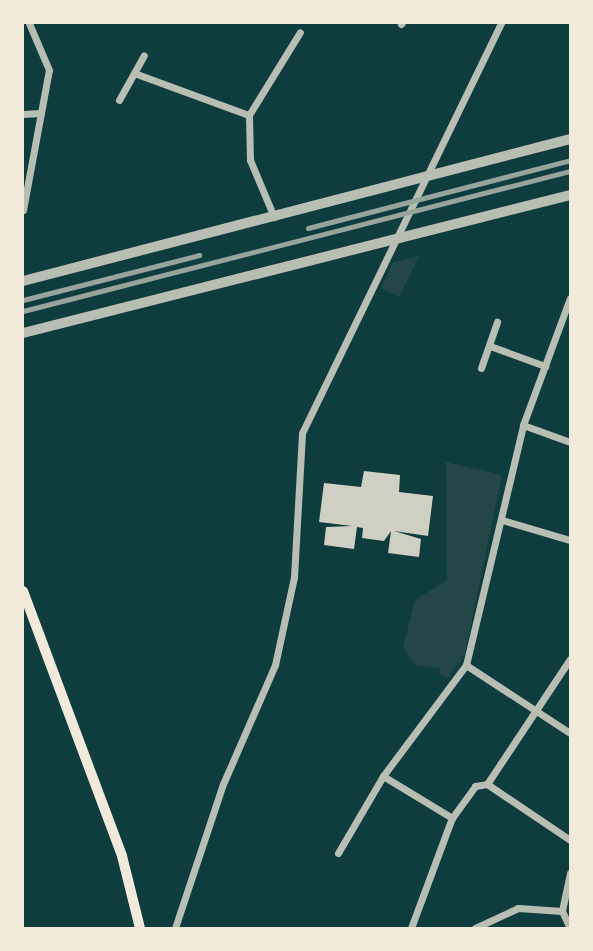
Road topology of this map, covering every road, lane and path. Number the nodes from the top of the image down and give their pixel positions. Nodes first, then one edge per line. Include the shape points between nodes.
1 (29, 23) edge
2 (501, 23) edge
3 (300, 32) dead end
4 (144, 55) dead end
5 (134, 73) junction
6 (119, 100) dead end
7 (41, 113) junction
8 (23, 114) edge
9 (248, 115) junction
10 (570, 139) edge
11 (430, 176) junction
12 (570, 195) edge
13 (23, 210) edge
14 (274, 217) junction
15 (396, 240) junction
16 (23, 281) edge
17 (570, 298) edge
18 (497, 322) dead end
19 (23, 333) edge
20 (490, 346) junction
21 (545, 366) junction
22 (481, 368) dead end
23 (523, 425) junction
24 (570, 442) edge
25 (502, 520) junction
26 (570, 540) edge
27 (23, 591) edge
28 (570, 659) edge
29 (466, 665) junction
30 (535, 710) junction
31 (570, 733) edge
32 (383, 776) junction
33 (487, 784) junction
34 (452, 818) junction
35 (570, 840) edge
36 (338, 853) dead end
37 (570, 873) edge
38 (562, 911) junction
39 (140, 928) edge
40 (175, 928) edge
41 (411, 928) edge
42 (475, 928) edge
43 (570, 928) edge

1 - 7 street via 49,69
2 - 11 street
3 - 9 street
4 - 5 street
5 - 6 street
5 - 9 street
7 - 8 street
7 - 13 street
9 - 14 street via 250,160
10 - 11 street
11 - 14 street
11 - 15 street
12 - 15 street
14 - 16 street
15 - 19 street
15 - 40 street via 302,433 294,577 275,665 223,784
17 - 21 street
18 - 20 street
20 - 21 street
20 - 22 street
21 - 23 street
23 - 24 street
23 - 25 street
25 - 26 street
25 - 29 street
27 - 39 main road via 122,856
28 - 30 street
29 - 30 street
29 - 32 street
30 - 31 street
30 - 33 street
32 - 34 street
32 - 36 street
33 - 34 street via 475,786
33 - 35 street
34 - 41 street
37 - 38 street
38 - 42 street via 518,908
38 - 43 street

